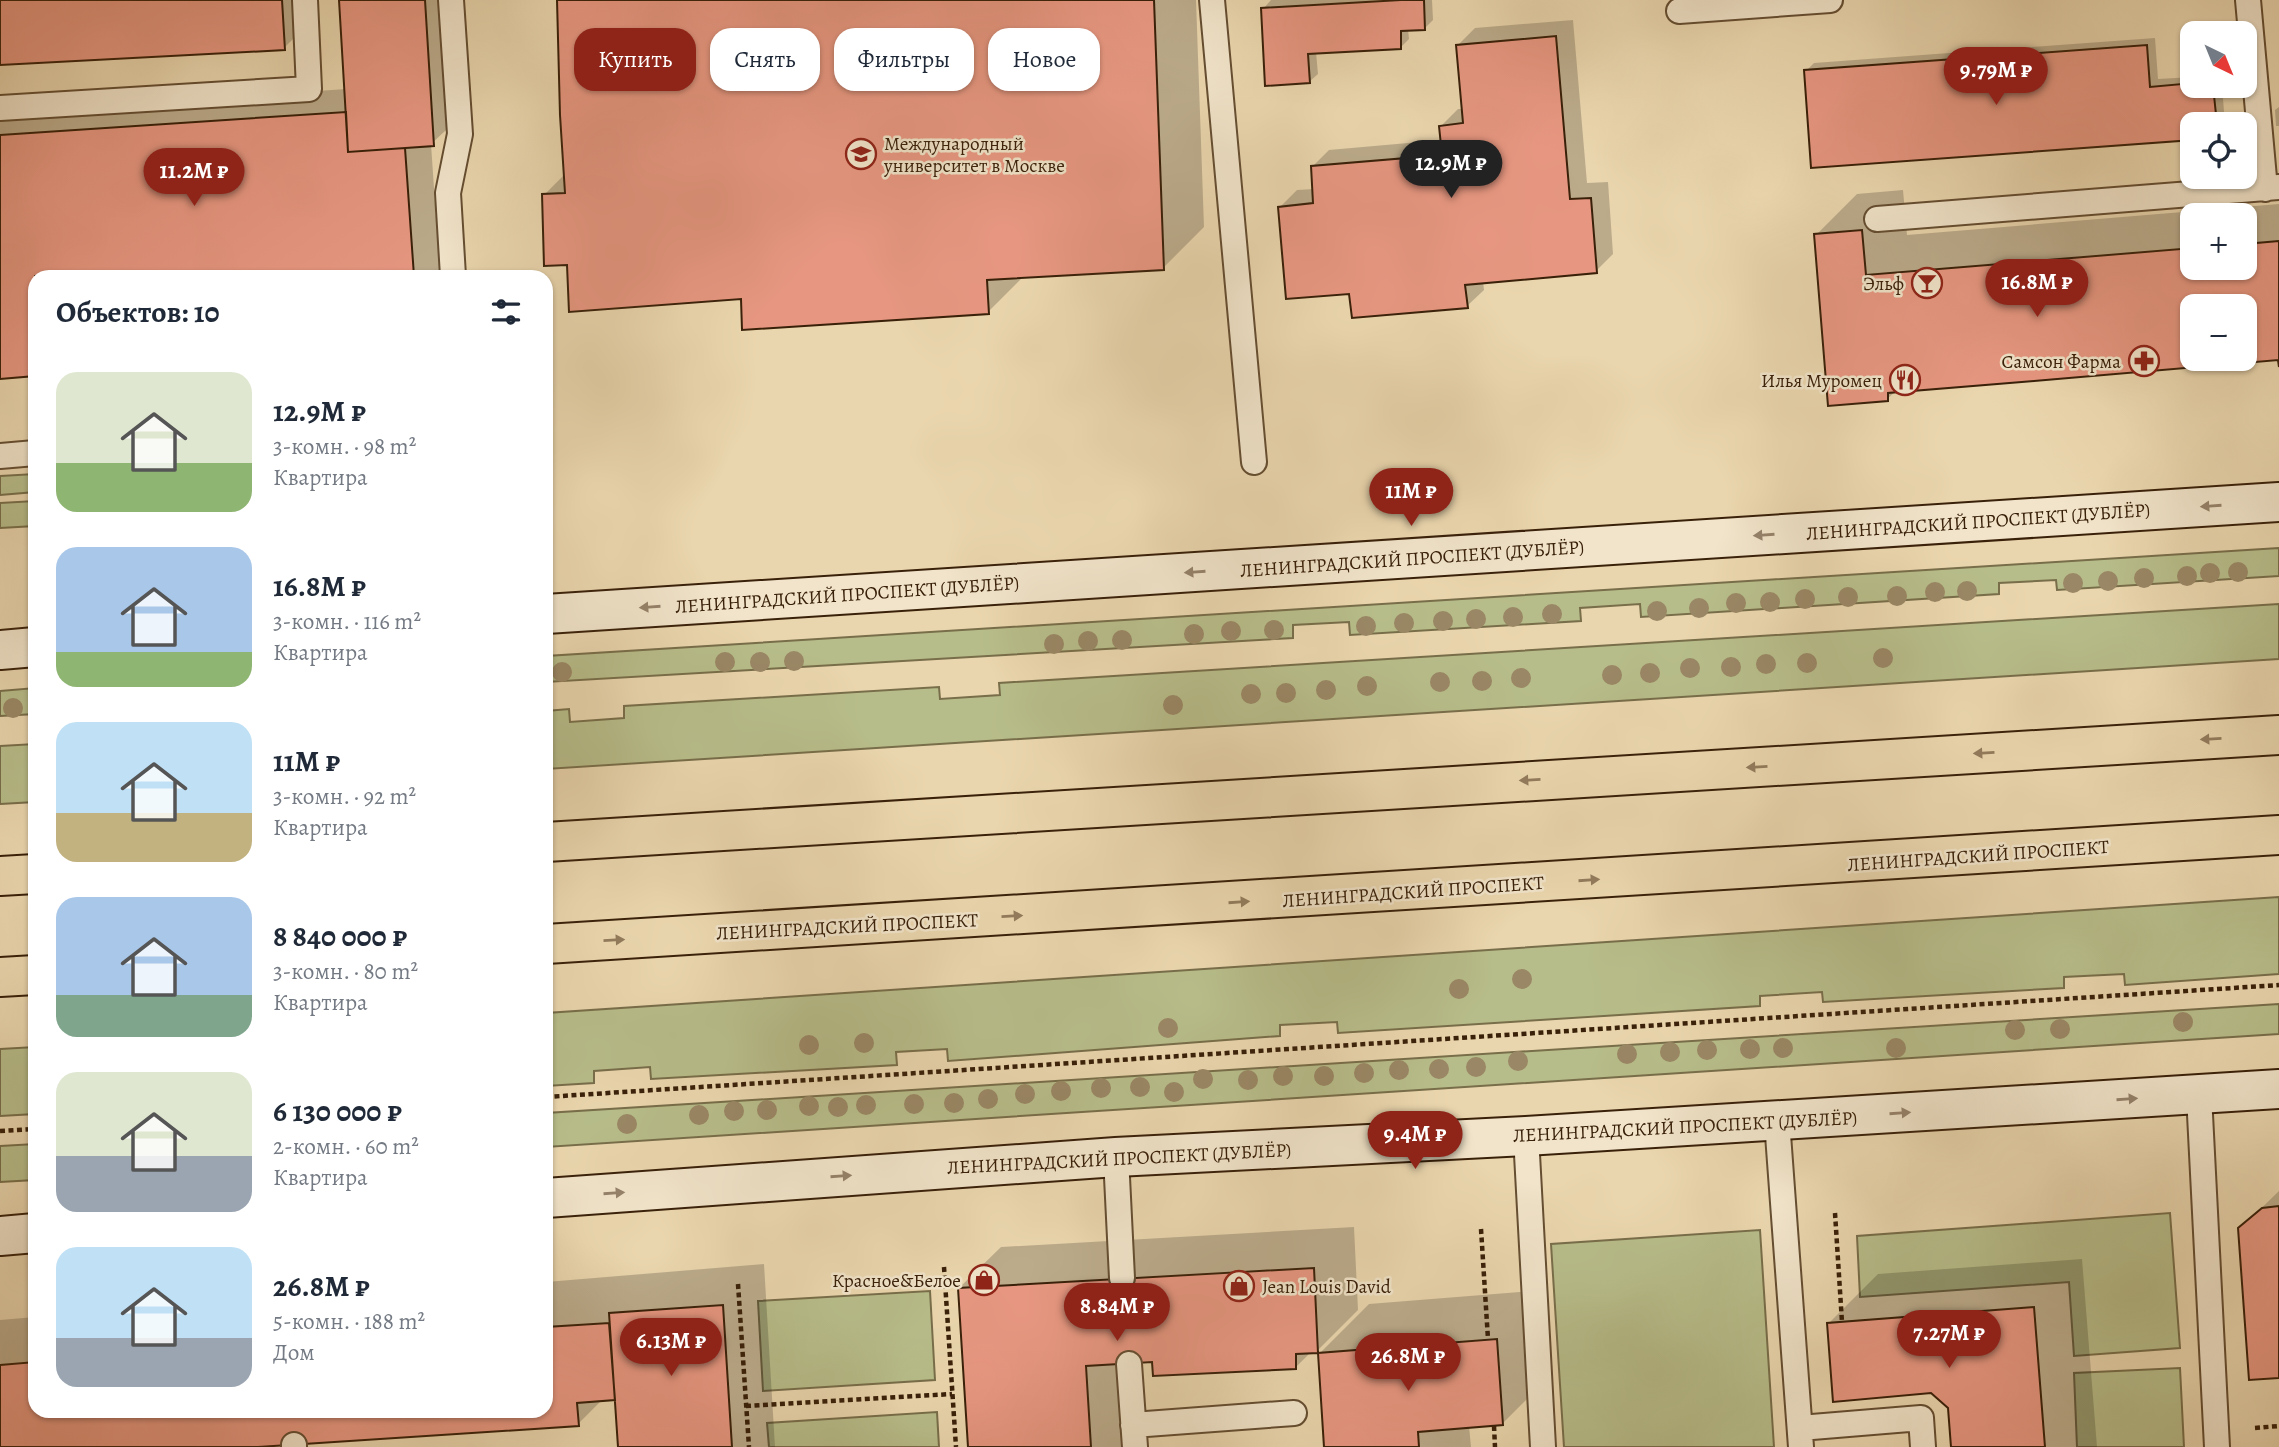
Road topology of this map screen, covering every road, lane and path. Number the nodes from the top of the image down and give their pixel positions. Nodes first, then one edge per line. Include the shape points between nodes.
1 (305, 0) edge
2 (451, 0) edge
3 (1212, 0) edge
4 (1830, 0) edge
5 (2248, 0) edge
6 (1679, 11) dead end
7 (0, 108) edge
8 (2272, 188) edge
9 (1877, 219) dead end
10 (453, 270) edge
11 (28, 454) edge
12 (0, 456) edge
13 (1254, 462) dead end
14 (2279, 502) edge
15 (553, 614) edge
16 (28, 647) edge
17 (0, 649) edge
18 (2279, 735) edge
19 (2279, 835) edge
20 (553, 842) edge
21 (28, 874) edge
22 (0, 876) edge
23 (553, 944) edge
24 (28, 975) edge
25 (0, 977) edge
26 (2279, 985) edge
27 (2279, 1089) edge
28 (2199, 1095) junction
29 (553, 1097) edge
30 (1777, 1121) junction
31 (28, 1129) edge
32 (0, 1131) edge
33 (1526, 1136) junction
34 (1115, 1157) junction
35 (553, 1197) edge
36 (1835, 1213) dead end
37 (1481, 1228) dead end
38 (28, 1234) edge
39 (0, 1236) edge
40 (944, 1267) dead end
41 (1122, 1278) dead end
42 (738, 1284) dead end
43 (1842, 1322) dead end
44 (1488, 1339) dead end
45 (1129, 1364) dead end
46 (952, 1394) junction
47 (746, 1406) junction
48 (1294, 1413) dead end
49 (1494, 1426) dead end
50 (1134, 1436) edge
51 (1801, 1437) edge
52 (749, 1447) edge
53 (956, 1447) edge
54 (1495, 1447) edge
55 (1543, 1447) edge
56 (1923, 1447) edge
57 (2217, 1447) edge

1 - 7 lane via 309,89
2 - 10 lane via 460,134 448,193
3 - 13 lane
4 - 6 lane
5 - 8 lane
8 - 9 lane
11 - 12 lane
14 -> 15 main road, ЛЕНИНГРАДСКИЙ ПРОСПЕКТ (ДУБЛЁР)
16 - 17 main road
18 -> 20 main road
23 -> 19 main road, ЛЕНИНГРАДСКИЙ ПРОСПЕКТ
21 - 22 main road
24 - 25 main road
26 - 29 path
27 - 28 main road, ЛЕНИНГРАДСКИЙ ПРОСПЕКТ (ДУБЛЁР)
30 -> 28 main road, ЛЕНИНГРАДСКИЙ ПРОСПЕКТ (ДУБЛЁР)
28 - 57 lane
30 - 33 main road, ЛЕНИНГРАДСКИЙ ПРОСПЕКТ (ДУБЛЁР)
30 - 51 lane
31 - 32 path
33 - 34 main road, ЛЕНИНГРАДСКИЙ ПРОСПЕКТ (ДУБЛЁР)
33 - 55 lane
35 -> 34 main road, ЛЕНИНГРАДСКИЙ ПРОСПЕКТ (ДУБЛЁР)
34 - 41 lane
36 - 43 path
37 - 44 path
38 - 39 main road
40 - 46 path
42 - 47 path
45 - 50 lane
46 - 47 path
46 - 53 path
47 - 52 path
48 - 50 lane
49 - 54 path
51 - 56 lane via 1921,1418

